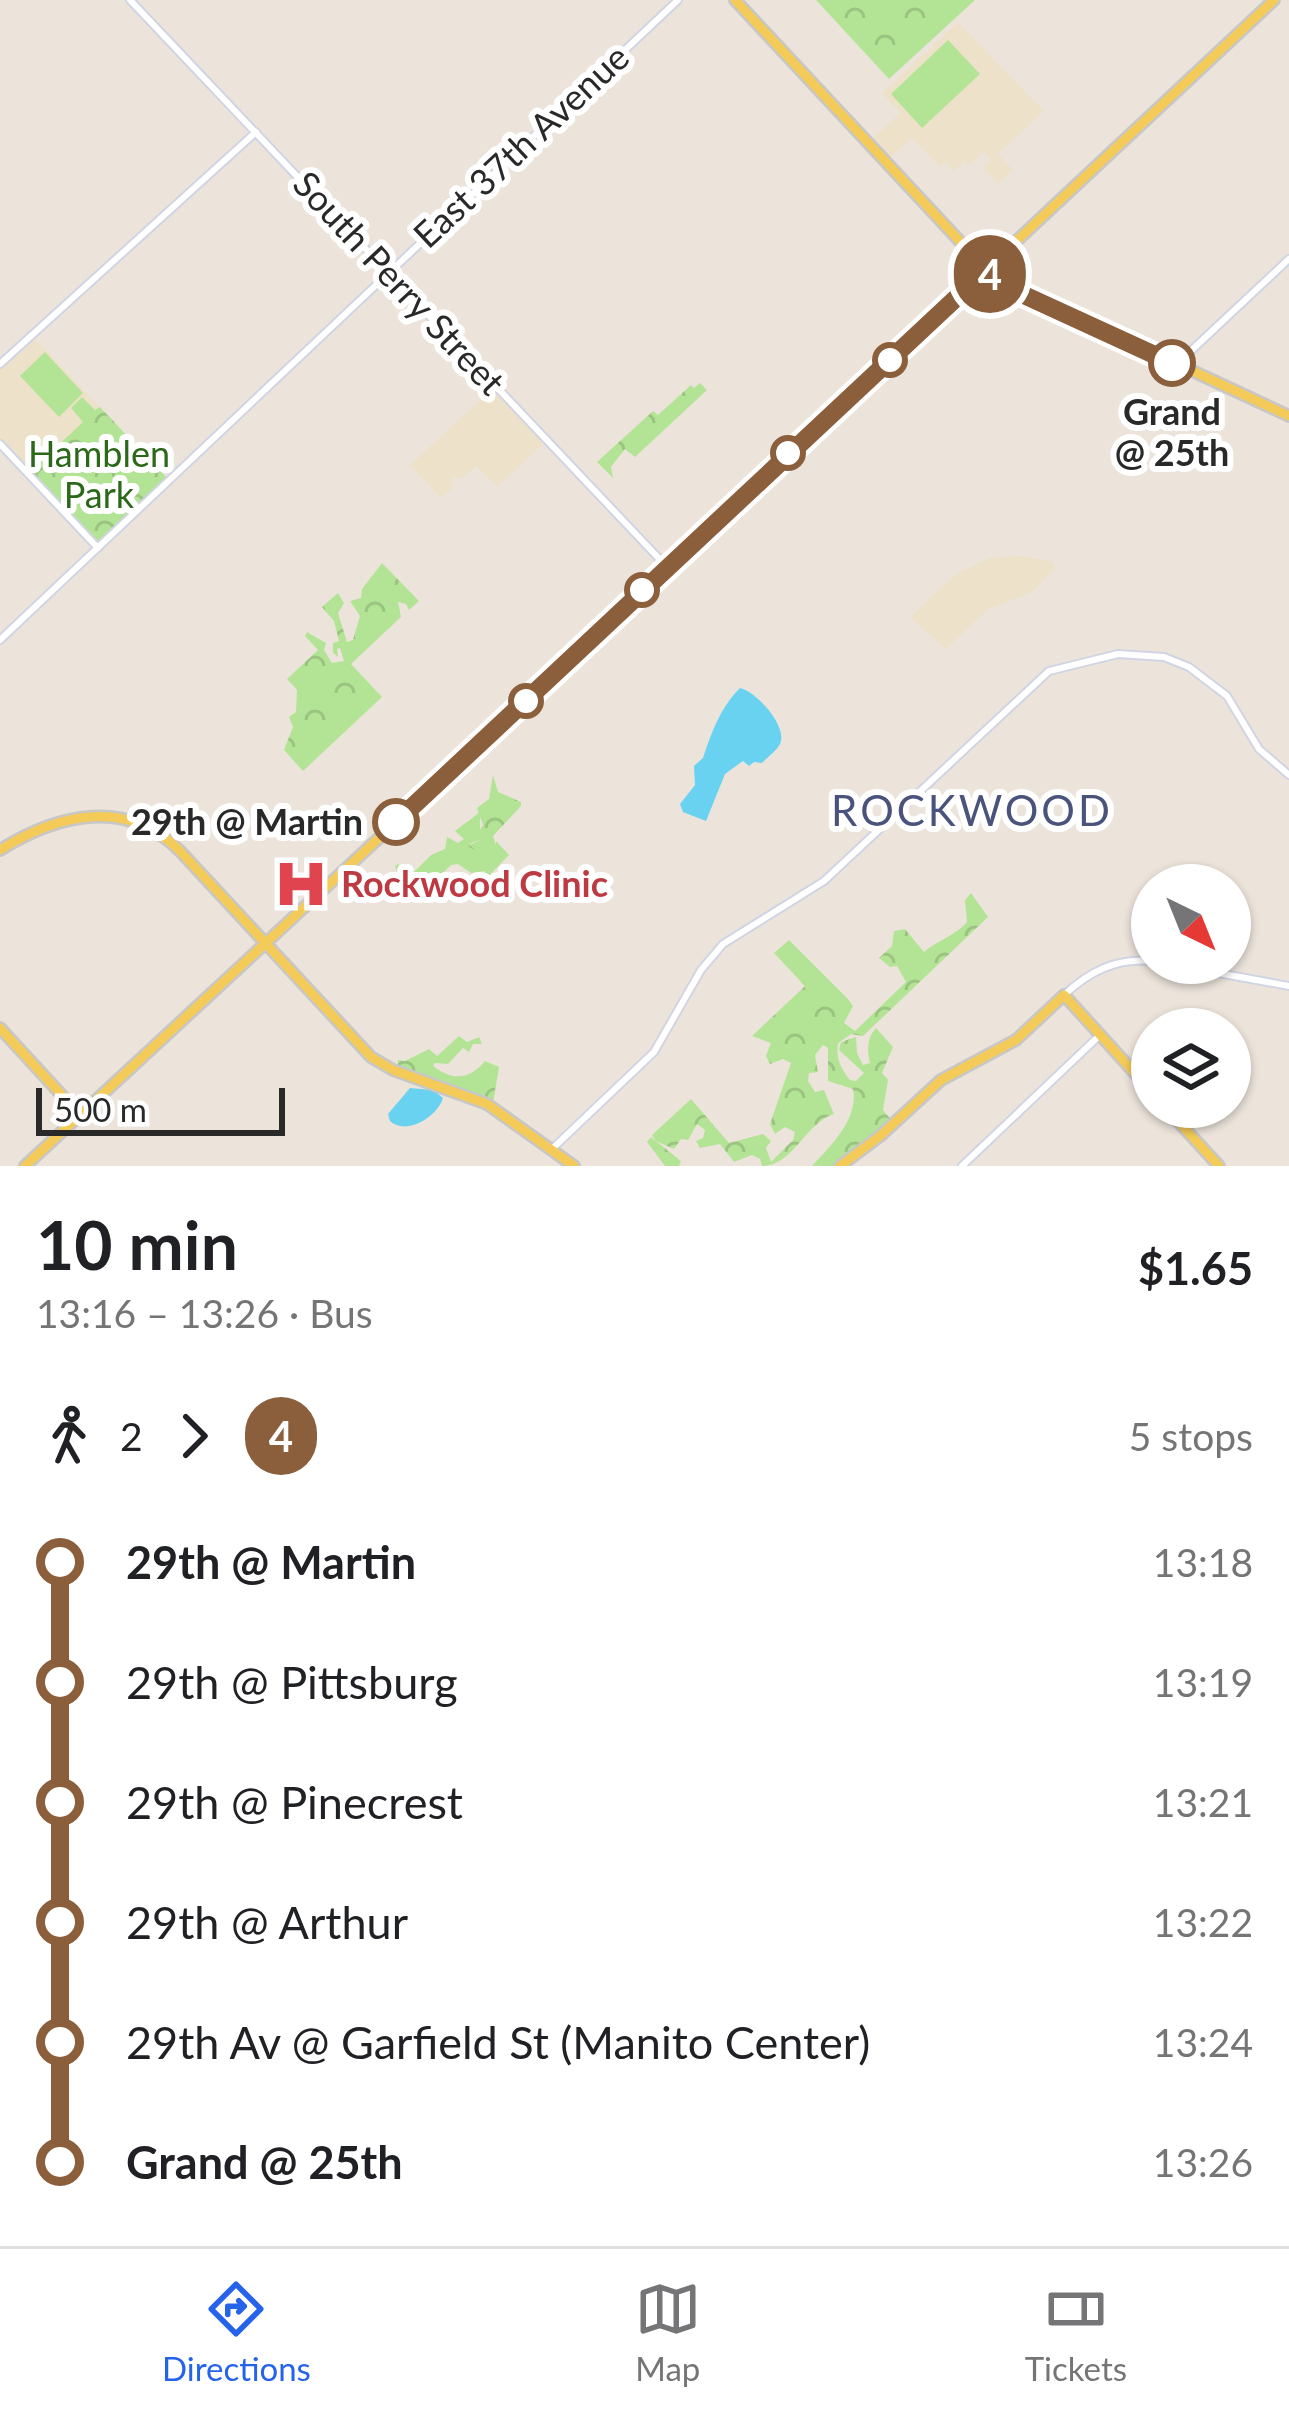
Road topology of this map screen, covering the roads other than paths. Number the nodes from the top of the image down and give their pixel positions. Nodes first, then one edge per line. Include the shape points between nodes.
1 (130, 0) edge
2 (678, 0) edge
3 (735, 0) edge
4 (1274, 0) edge
5 (256, 132) junction
6 (1289, 259) edge
7 (984, 268) junction
8 (389, 272) junction
9 (0, 364) edge
10 (1175, 365) junction
11 (1289, 416) edge
12 (0, 444) edge
13 (98, 548) junction
14 (667, 567) junction
15 (0, 640) edge
16 (1289, 775) edge
17 (0, 852) edge
18 (265, 944) junction
19 (1131, 963) edge
20 (1251, 979) edge
21 (1289, 986) edge
22 (1064, 995) junction
23 (0, 1028) edge
24 (1100, 1035) junction
25 (1131, 1069) edge
26 (80, 1115) junction
27 (1185, 1128) edge
28 (552, 1149) junction
29 (25, 1166) edge
30 (574, 1166) edge
31 (839, 1166) edge
32 (962, 1166) edge
33 (1219, 1166) edge

1 - 5 street, South Perry Street
2 - 8 street, East 37th Avenue
3 - 7 main road
4 - 7 main road
5 - 8 street, South Perry Street
5 - 9 street
6 - 10 street
7 - 10 main road via 1017,292
7 - 14 main road
8 - 13 street, East 37th Avenue
8 - 14 street, South Perry Street
10 - 11 main road
12 - 13 street
13 - 15 street, East 37th Avenue
14 - 18 main road
16 - 28 street via 1259,748 1226,696 1164,657 1118,653 1041,677 824,881 723,944 654,1052
17 - 18 main road via 61,820 99,815 145,825 172,843
18 - 26 main road
18 - 28 main road via 371,1058 487,1104
19 - 22 street via 1088,975
20 - 21 street
22 - 24 main road
22 - 31 main road via 1019,1037 941,1079
23 - 26 main road
24 - 25 main road
24 - 32 street
26 - 29 main road
27 - 33 main road
28 - 30 main road

